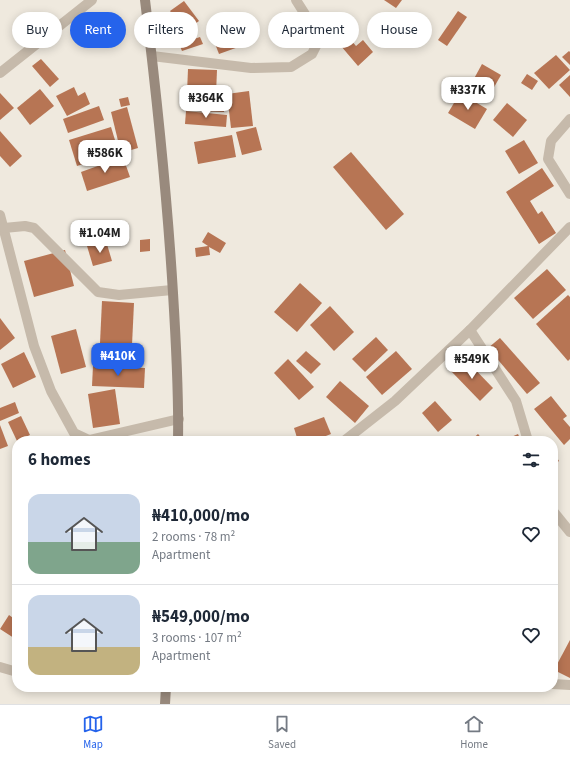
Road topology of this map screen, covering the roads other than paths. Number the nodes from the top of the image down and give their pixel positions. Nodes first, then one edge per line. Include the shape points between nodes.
1 (92, 0) edge
2 (145, 0) edge
3 (296, 0) edge
4 (152, 56) junction
5 (0, 72) edge
6 (570, 119) edge
7 (570, 194) edge
8 (0, 215) edge
9 (570, 226) edge
10 (4, 228) junction
11 (172, 290) junction
12 (470, 330) junction
13 (178, 419) junction
14 (80, 436) edge
15 (106, 436) edge
16 (178, 436) edge
17 (350, 436) edge
18 (526, 436) edge
19 (558, 517) edge
20 (570, 532) edge
21 (0, 668) edge
22 (12, 671) edge
23 (558, 684) edge
24 (570, 685) edge
25 (166, 692) edge
26 (165, 704) edge

1 - 5 street
2 - 4 main road
3 - 4 street via 320,38 312,54 291,67 251,68
4 - 11 main road via 167,198
6 - 7 street via 551,142 548,159
8 - 10 street
9 - 12 street
10 - 11 street via 34,228 98,292 119,295
10 - 14 street via 34,346 51,391 74,433
11 - 13 main road via 179,395
12 - 17 street via 395,400
12 - 18 street via 516,401
13 - 15 street
13 - 16 main road
19 - 20 street
21 - 22 street
23 - 24 street
25 - 26 main road

